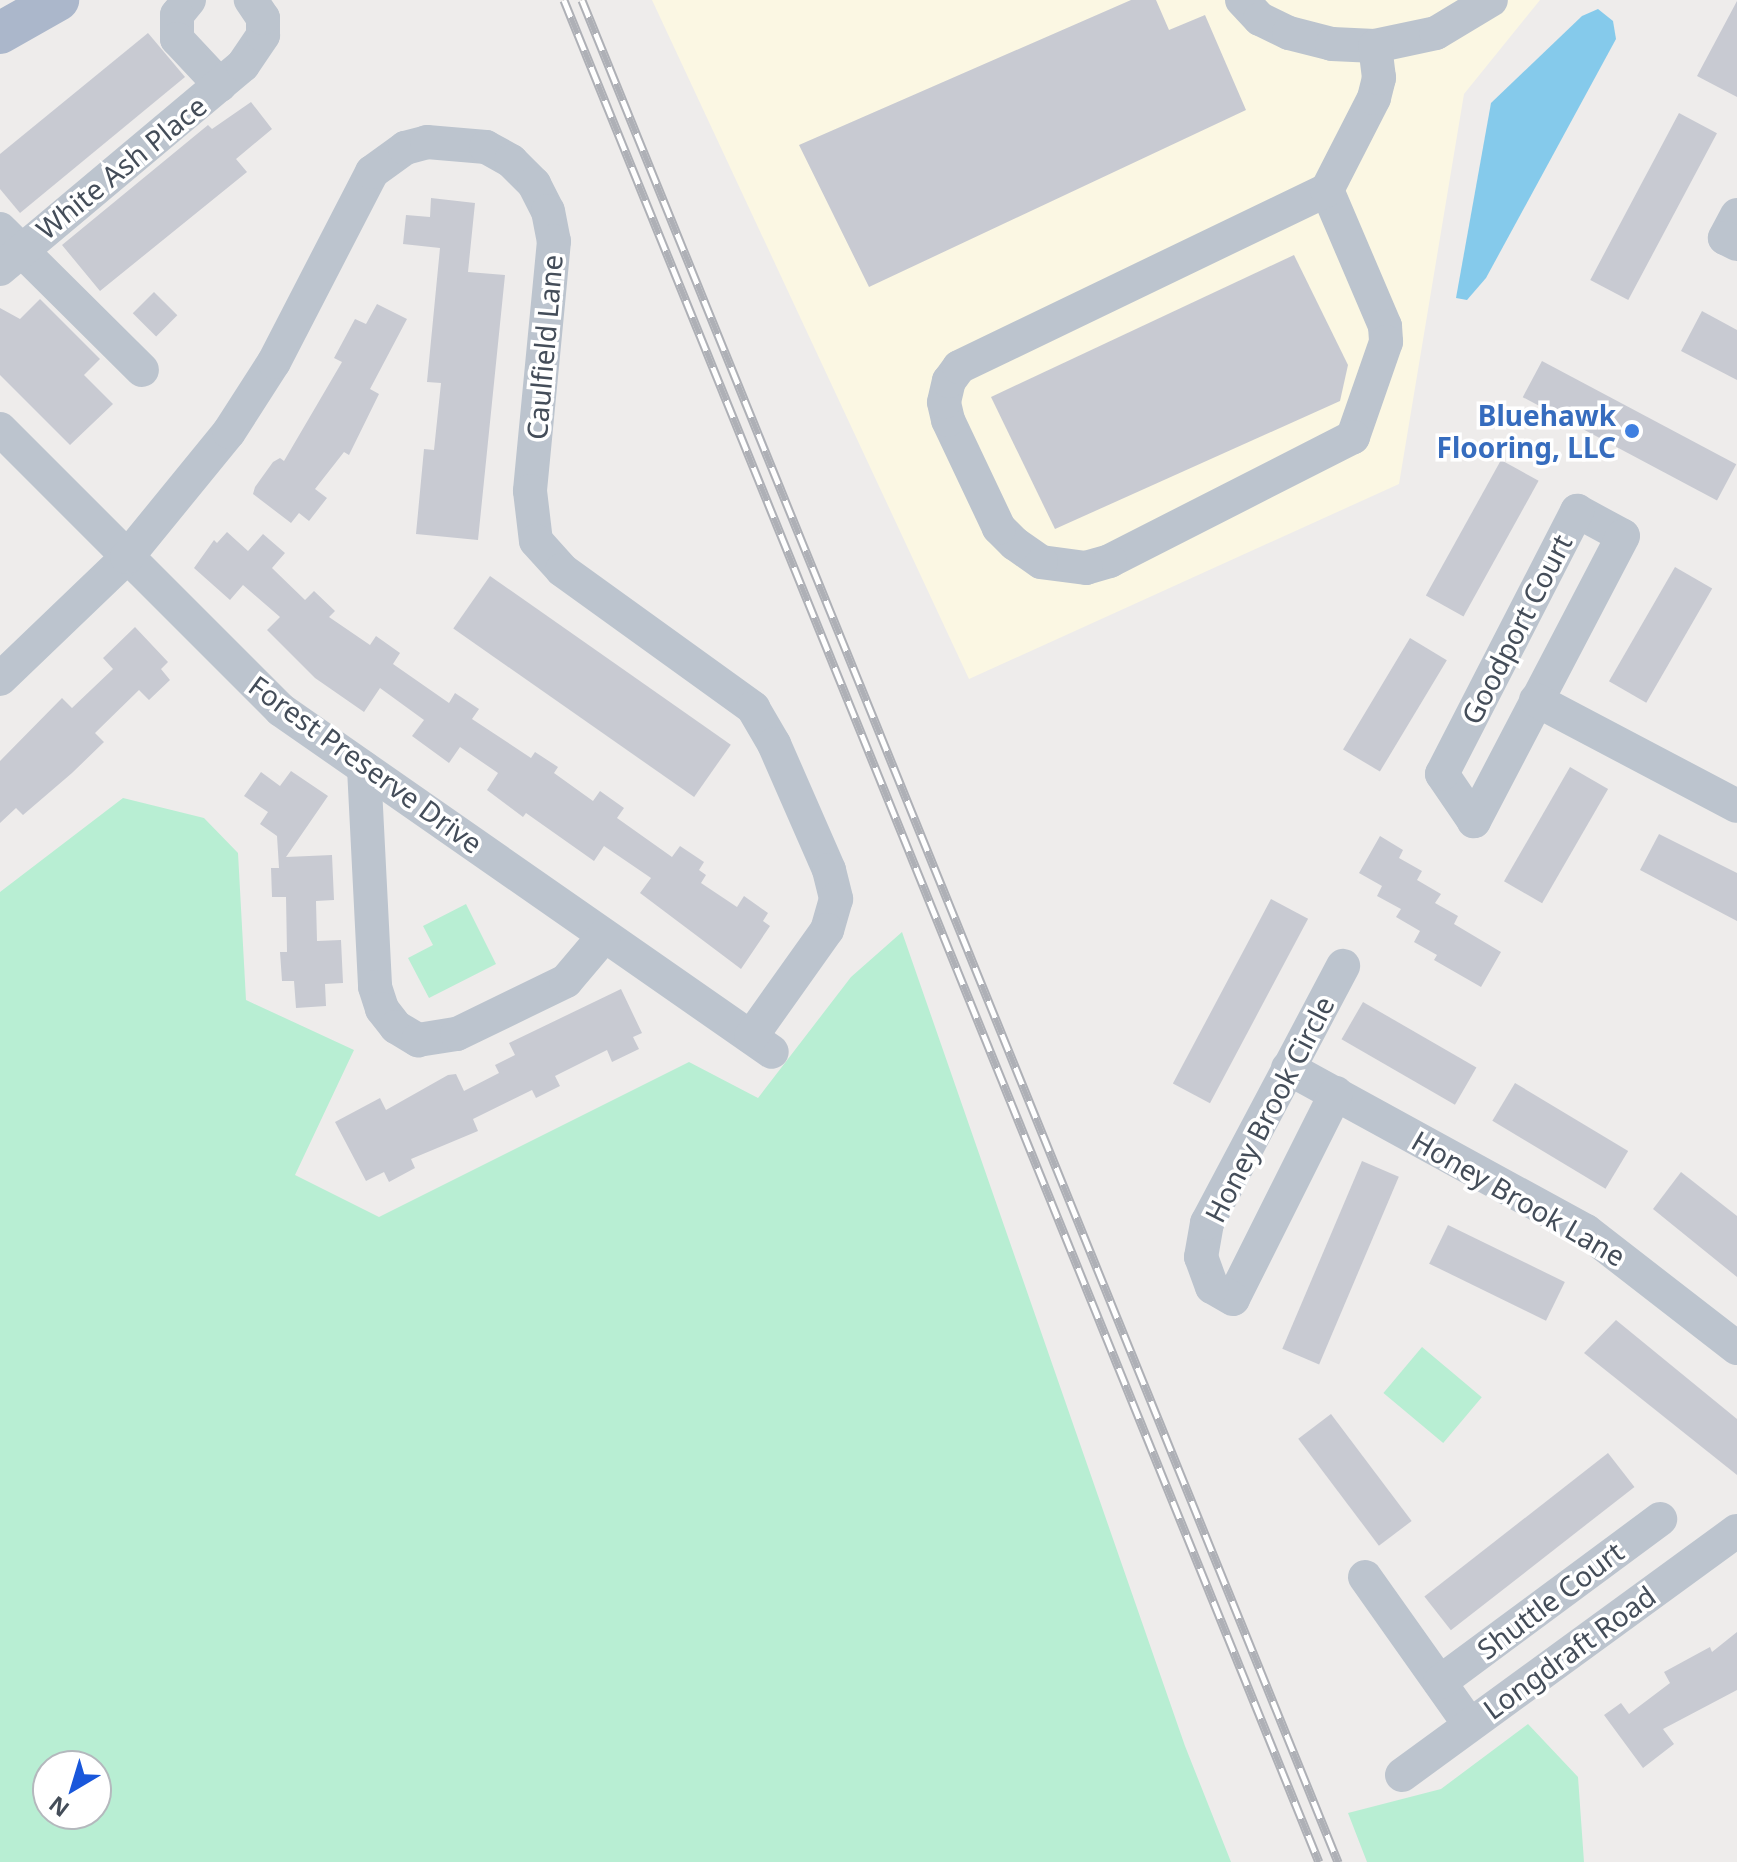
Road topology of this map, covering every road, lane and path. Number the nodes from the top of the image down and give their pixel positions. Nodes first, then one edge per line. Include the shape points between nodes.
1 (58, 0) edge
2 (189, 0) edge
3 (251, 0) edge
4 (1242, 0) edge
5 (1491, 0) edge
6 (0, 33) edge
7 (1375, 46) junction
8 (220, 85) junction
9 (1327, 190) junction
10 (1737, 215) edge
11 (1737, 244) edge
12 (7, 249) edge
13 (142, 370) dead end
14 (0, 429) edge
15 (127, 557) junction
16 (0, 679) edge
17 (1536, 700) junction
18 (364, 768) junction
19 (1737, 806) edge
20 (604, 936) junction
21 (1343, 966) dead end
22 (762, 1044) joint
23 (1288, 1068) junction
24 (1336, 1093) junction
25 (1737, 1348) edge
26 (1660, 1519) dead end
27 (1737, 1531) edge
28 (1365, 1577) dead end
29 (1440, 1682) junction
30 (1469, 1724) junction
31 (1402, 1775) dead end

1 - 6 main road
2 - 8 street, White Ash Place via 177,15 177,39
3 - 8 street, White Ash Place via 263,18 263,35 253,54
4 - 7 street via 1260,19 1289,33 1332,44
5 - 7 street via 1436,33
7 - 9 street via 1379,78 1374,98
8 - 12 street, White Ash Place
9 - 9 street via 959,367 946,391 948,420 999,528 1015,544 1041,562 1086,568 1110,561 1353,437 1386,342 1385,326
10 - 11 street via 1725,238
12 - 13 street, White Ash Place
14 - 15 street, Forest Preserve Drive
15 - 16 street, Caulfield Lane
15 - 18 street, Forest Preserve Drive via 268,699
15 - 22 street, Caulfield Lane via 206,464 252,398 372,172 405,148 427,142 469,142 511,161 541,197 554,241 530,491 536,541 562,570 753,708 774,744 833,884 836,899 827,930
17 - 17 street, Goodport Court via 1474,821 1442,774 1577,511 1623,536
17 - 19 street
18 - 20 street, Forest Preserve Drive
18 - 20 street via 375,987 382,1009 396,1027 418,1040 457,1034 566,981
20 - 22 street, Forest Preserve Drive
21 - 23 street, Honey Brook Circle
23 - 24 street, Honey Brook Lane
23 - 24 street, Honey Brook Circle via 1207,1223 1201,1257 1212,1287 1233,1299
24 - 25 street, Honey Brook Lane via 1586,1231
26 - 29 street, Shuttle Court
27 - 30 street, Longdraft Road
28 - 29 street
29 - 30 street
30 - 31 street, Longdraft Road

